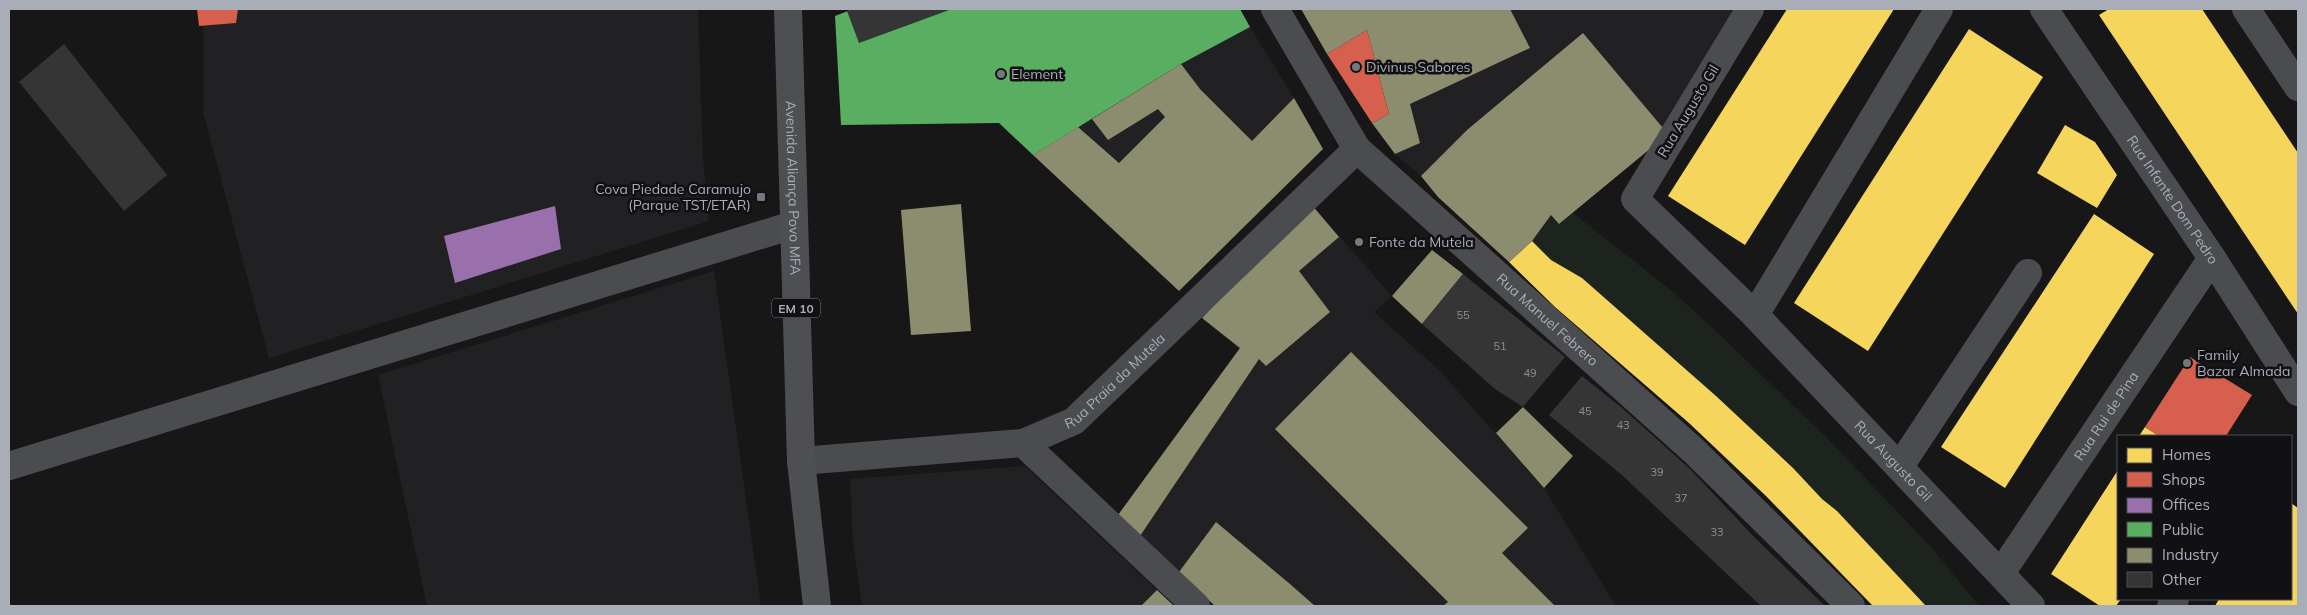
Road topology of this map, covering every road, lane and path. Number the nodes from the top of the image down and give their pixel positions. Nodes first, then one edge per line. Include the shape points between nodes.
1 (788, 9) edge
2 (1275, 9) edge
3 (1750, 9) edge
4 (1939, 9) edge
5 (2044, 9) edge
6 (2246, 9) edge
7 (2298, 87) edge
8 (1357, 149) junction
9 (793, 225) junction
10 (2212, 258) junction
11 (2028, 273) dead end
12 (1755, 316) junction
13 (2298, 392) edge
14 (1023, 443) junction
15 (801, 461) junction
16 (9, 466) edge
17 (1900, 466) junction
18 (2001, 573) junction
19 (817, 606) edge
20 (1196, 606) edge
21 (1851, 606) edge
22 (2031, 606) edge

1 - 9 main road, Avenida Aliança Povo MFA / EM 10
2 - 8 street, Rua Manuel Febrero
3 - 12 street, Rua Augusto Gil via 1635,199
4 - 12 street
5 - 10 street, Rua Infante Dom Pedro
6 - 7 street
8 - 14 street, Rua Praia da Mutela via 1074,421
8 - 21 street, Rua Manuel Febrero via 1694,451
9 - 15 main road, Avenida Aliança Povo MFA / EM 10
9 - 16 street
10 - 13 street, Rua Infante Dom Pedro
10 - 18 street, Rua Rui de Pina
11 - 17 street
12 - 17 street, Rua Augusto Gil
14 - 15 street, Rua Praia da Mutela
14 - 20 street
15 - 19 main road, Avenida Aliança Povo MFA / EM 10
17 - 18 street, Rua Augusto Gil
18 - 22 street, Rua Augusto Gil

